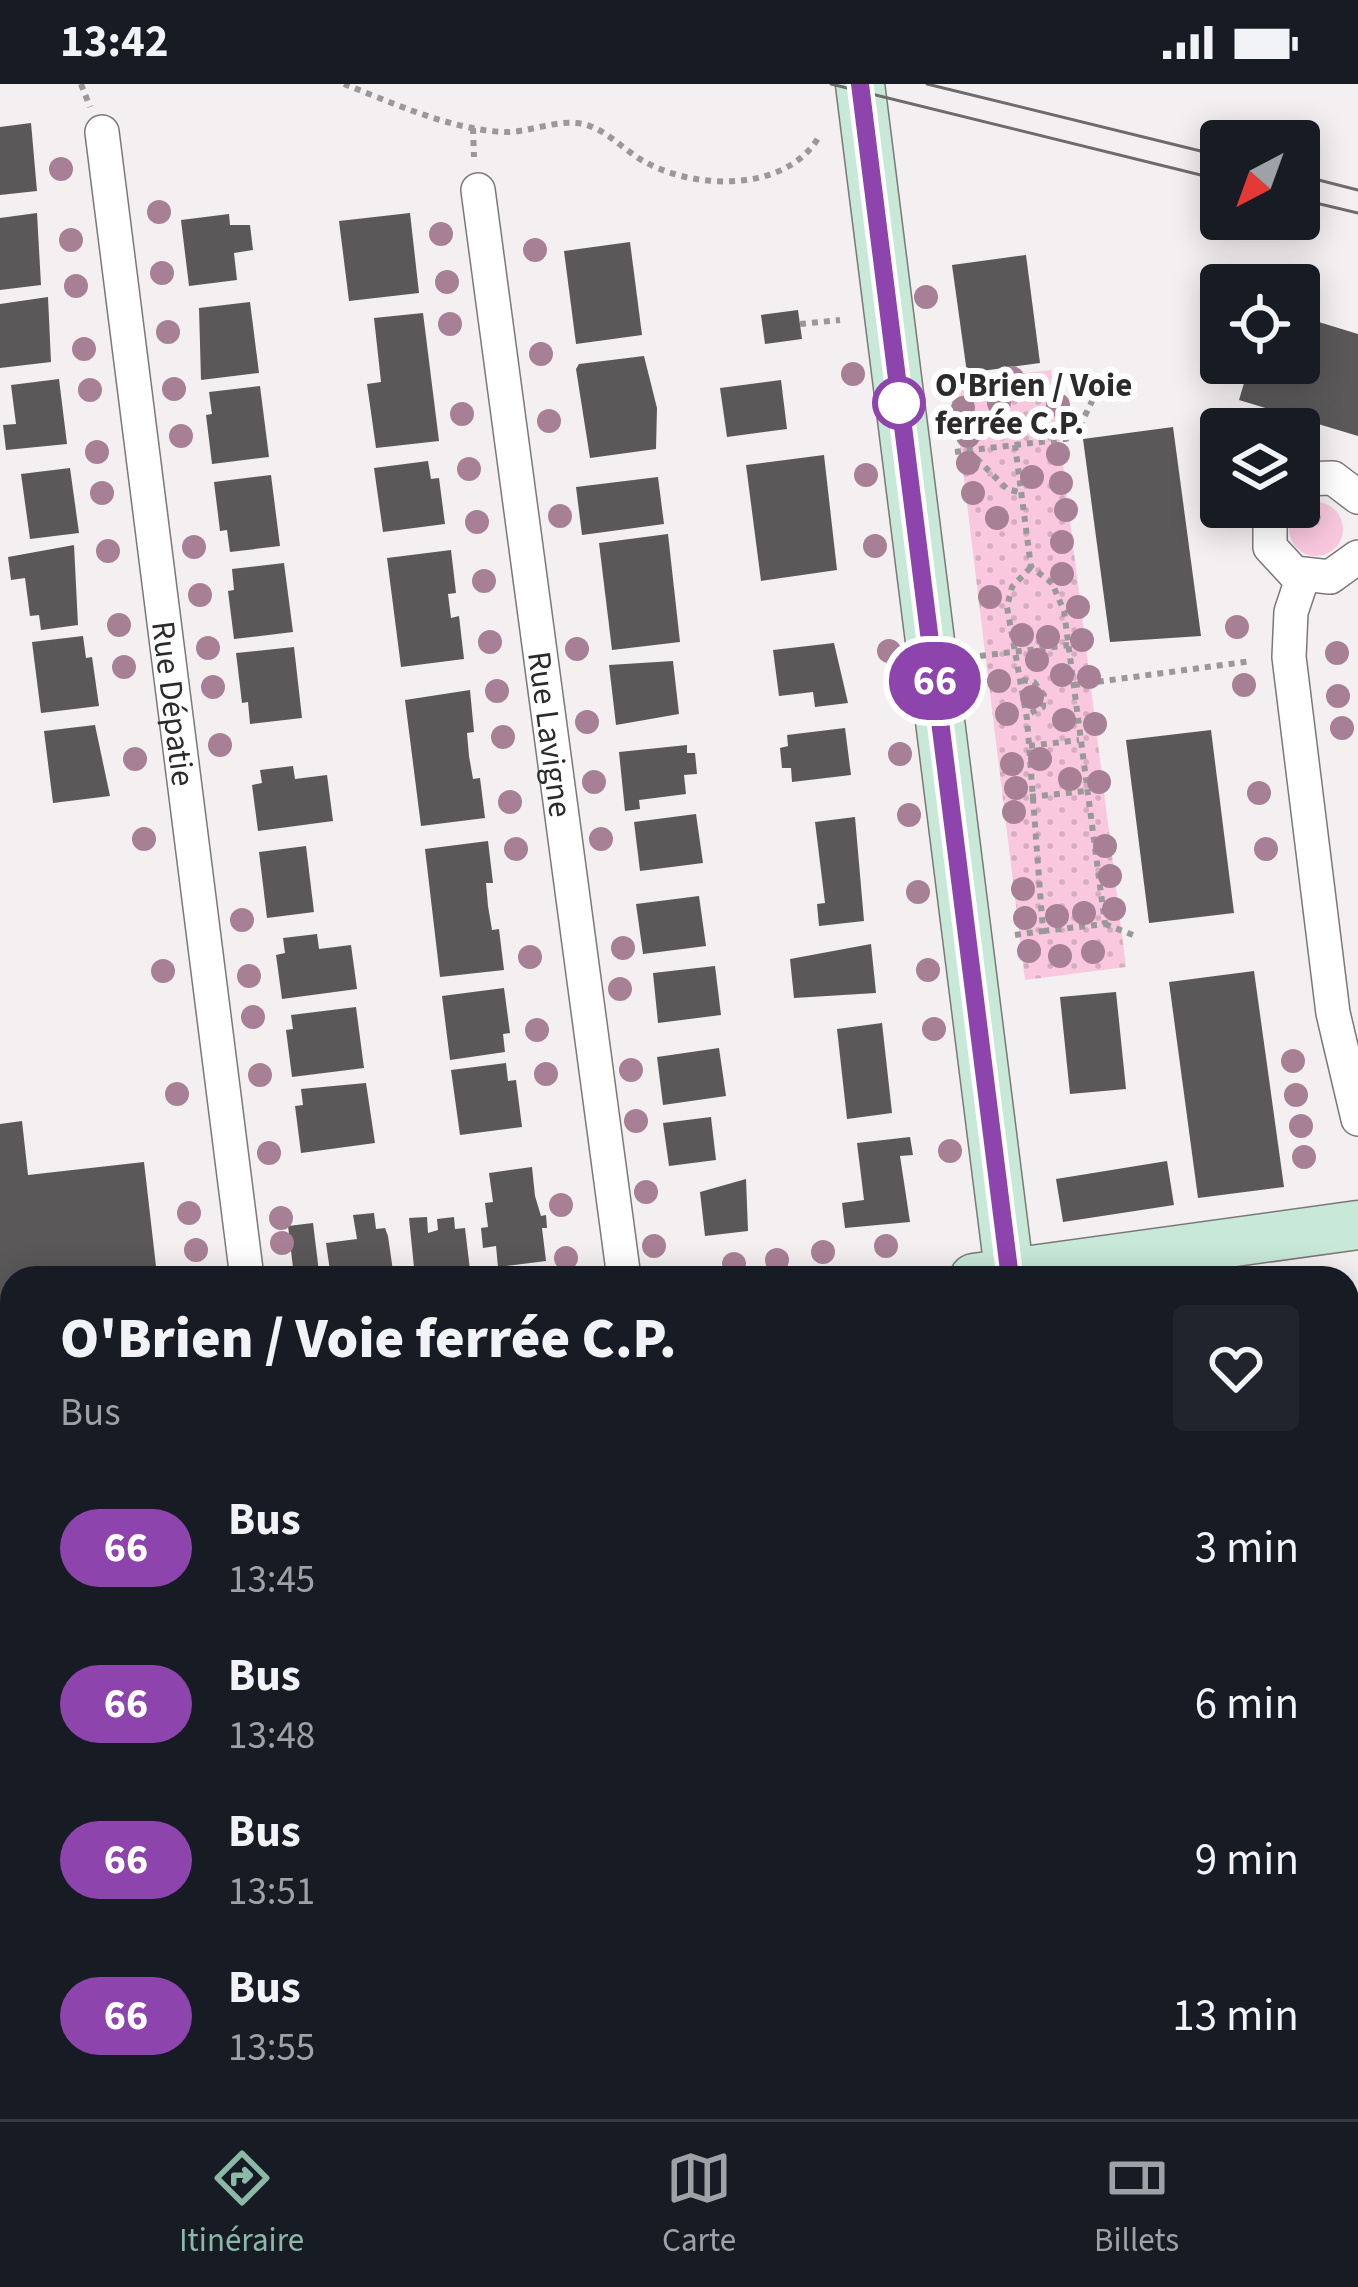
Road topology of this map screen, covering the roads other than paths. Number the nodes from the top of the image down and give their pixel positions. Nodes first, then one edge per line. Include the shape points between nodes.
1 (860, 84) edge
2 (101, 132) dead end
3 (478, 190) dead end
4 (1320, 478) edge
5 (1358, 497) edge
6 (1270, 528) edge
7 (1358, 557) edge
8 (1303, 576) junction
9 (1358, 1119) edge
10 (1358, 1225) edge
11 (245, 1266) edge
12 (622, 1266) edge
13 (997, 1266) edge
14 (1074, 1266) edge

1 - 13 street
2 - 11 street, Rue Dépatie
3 - 12 street, Rue Lavigne
4 - 5 street via 1333,478
6 - 8 street via 1280,562
7 - 8 street via 1330,577
8 - 9 street via 1289,657 1333,1013
10 - 14 street

